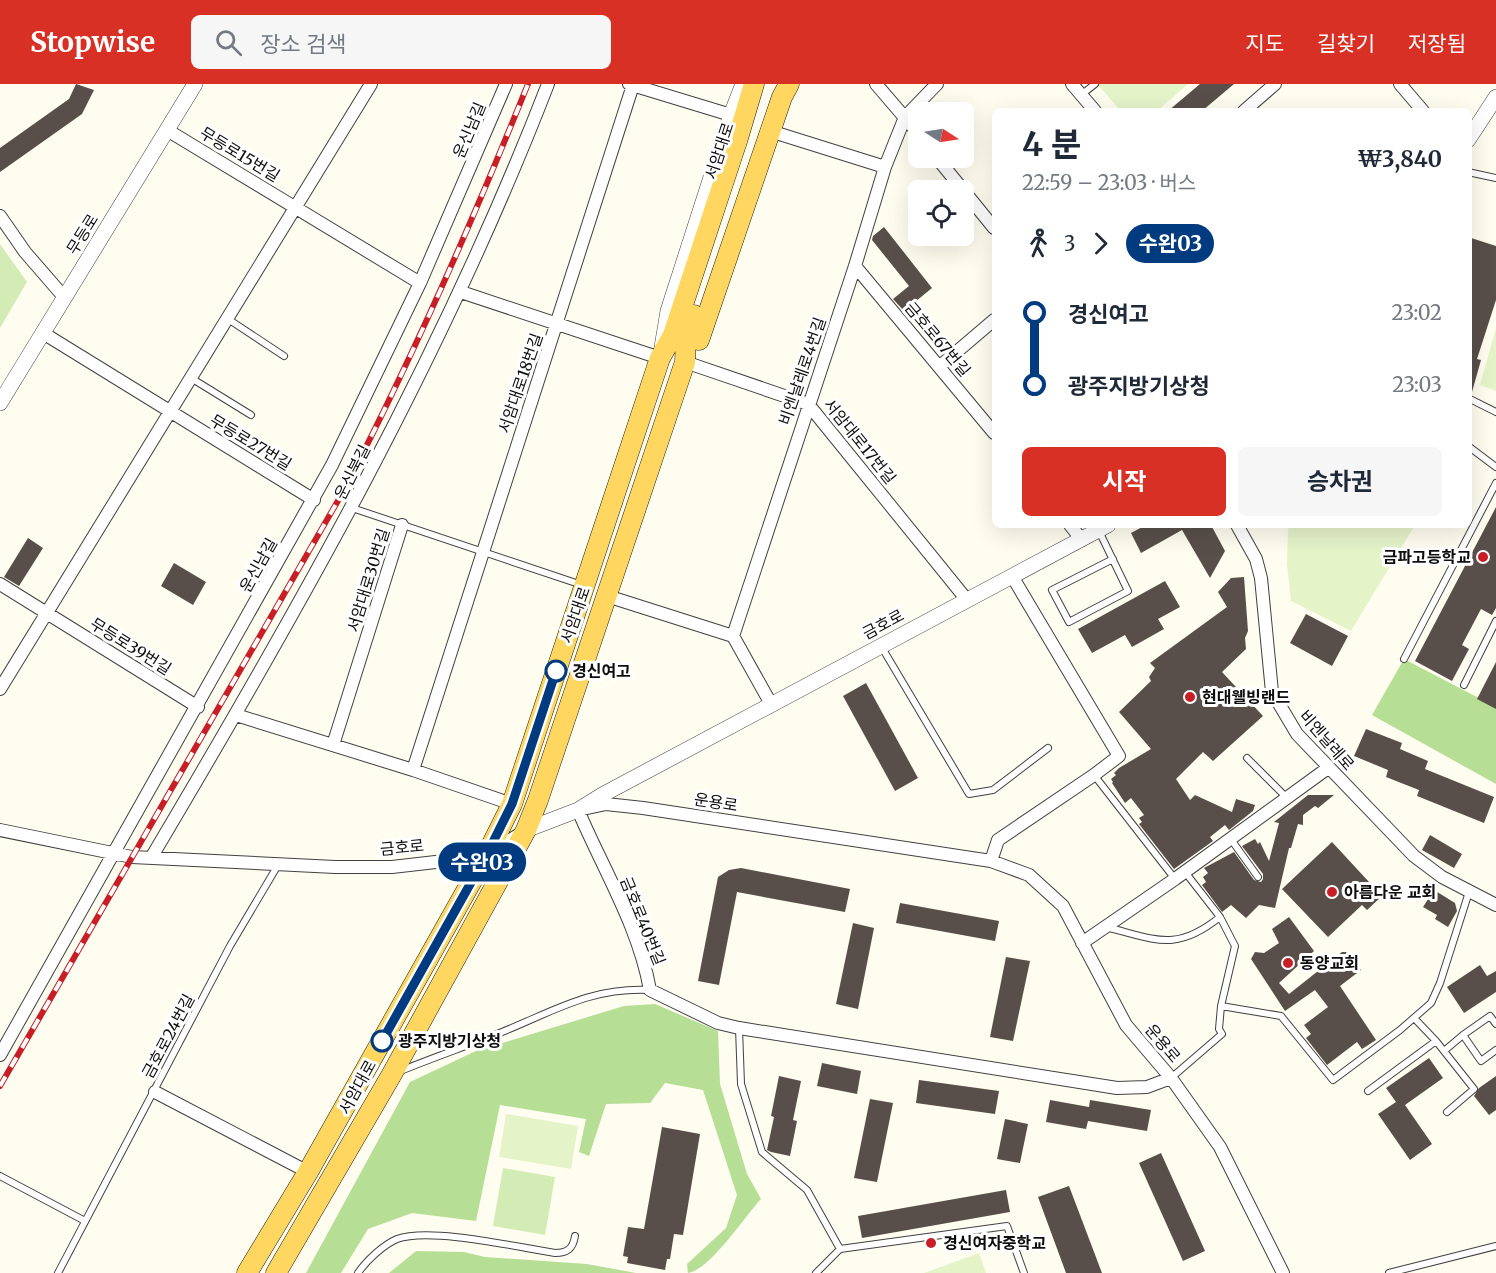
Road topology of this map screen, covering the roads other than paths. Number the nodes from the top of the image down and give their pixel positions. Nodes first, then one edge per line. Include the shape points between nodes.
1 (195, 84) edge
2 (371, 84) edge
3 (506, 84) edge
4 (548, 84) edge
5 (743, 84) edge
6 (754, 84) edge
7 (769, 84) edge
8 (789, 84) edge
9 (876, 84) edge
10 (937, 84) edge
11 (1072, 84) edge
12 (1095, 84) edge
13 (1275, 84) edge
14 (1400, 84) edge
15 (631, 85) edge
16 (1081, 95) junction
17 (1496, 97) edge
18 (1092, 108) edge
19 (1252, 108) edge
20 (1420, 108) edge
21 (731, 115) junction
22 (905, 117) junction
23 (908, 121) edge
24 (167, 130) junction
25 (770, 131) junction
26 (1472, 134) edge
27 (885, 167) junction
28 (946, 168) edge
29 (1472, 173) edge
30 (1496, 178) edge
31 (295, 207) junction
32 (0, 216) edge
33 (992, 226) edge
34 (855, 266) junction
35 (420, 283) junction
36 (461, 292) junction
37 (64, 297) junction
38 (228, 319) junction
39 (992, 322) edge
40 (557, 324) junction
41 (43, 333) junction
42 (680, 336) junction
43 (284, 356) dead end
44 (660, 358) junction
45 (685, 362) junction
46 (940, 366) junction
47 (191, 378) junction
48 (1472, 400) edge
49 (0, 404) edge
50 (808, 404) junction
51 (171, 412) junction
52 (1496, 412) edge
53 (251, 415) dead end
54 (992, 431) edge
55 (1472, 449) edge
56 (1496, 467) edge
57 (1496, 483) edge
58 (314, 500) junction
59 (352, 508) junction
60 (402, 525) junction
61 (1072, 528) edge
62 (1103, 528) edge
63 (1239, 528) edge
64 (1082, 540) junction
65 (482, 552) junction
66 (1113, 559) junction
67 (1012, 576) junction
68 (0, 584) edge
69 (585, 586) junction
70 (607, 596) junction
71 (967, 600) junction
72 (47, 613) junction
73 (1496, 621) edge
74 (733, 636) junction
75 (880, 645) junction
76 (1404, 659) dead end
77 (1464, 685) dead end
78 (0, 689) edge
79 (771, 704) junction
80 (198, 707) junction
81 (236, 715) junction
82 (333, 745) junction
83 (1048, 748) dead end
84 (1247, 758) dead end
85 (1328, 768) junction
86 (413, 770) junction
87 (1094, 775) junction
88 (1286, 797) junction
89 (512, 804) junction
90 (578, 810) junction
91 (0, 830) edge
92 (526, 830) junction
93 (1230, 838) junction
94 (112, 854) junction
95 (487, 854) junction
96 (151, 858) junction
97 (991, 861) junction
98 (278, 865) junction
99 (1180, 875) junction
100 (1258, 877) dead end
101 (1469, 892) junction
102 (1496, 905) edge
103 (1220, 917) junction
104 (1103, 927) junction
105 (1082, 943) junction
106 (650, 990) junction
107 (1221, 1006) junction
108 (1414, 1018) junction
109 (1496, 1024) edge
110 (739, 1028) junction
111 (1463, 1035) junction
112 (1436, 1041) junction
113 (2, 1047) edge
114 (1496, 1050) edge
115 (1444, 1051) junction
116 (392, 1074) junction
117 (1171, 1078) junction
118 (1368, 1091) dead end
119 (154, 1092) junction
120 (1447, 1112) dead end
121 (309, 1173) junction
122 (0, 1176) edge
123 (85, 1221) junction
124 (575, 1236) dead end
125 (1496, 1246) edge
126 (840, 1249) junction
127 (58, 1273) edge
128 (247, 1273) edge
129 (276, 1273) edge
130 (358, 1273) edge
131 (816, 1273) edge
132 (1024, 1273) edge
133 (1283, 1273) edge
134 (1389, 1273) edge

1 - 24 street, 무등로
2 - 31 street
3 - 35 street, 운신남길
4 - 36 street, 운신북길
5 - 21 street, 서암대로
6 - 42 main road
7 - 42 main road
8 - 25 main road
9 - 22 street
10 - 22 street
11 - 16 street
12 - 16 lane
13 - 19 street
14 - 20 street
15 - 21 street
15 - 40 street, 서암대로18번길
16 - 18 street
17 - 26 street
21 - 44 street, 서암대로 via 668,311
22 - 23 street
22 - 27 street, 비엔날레로4번길
24 - 31 street, 무등로15번길
24 - 37 street, 무등로
25 - 27 street
25 - 45 main road via 698,345
27 - 34 street, 비엔날레로4번길
28 - 33 street
29 - 30 lane
31 - 35 street, 무등로15번길
31 - 38 street
32 - 37 street
34 - 46 street, 금호로67번길
34 - 50 street, 비엔날레로4번길
35 - 58 street, 운신남길
36 - 40 street, 서암대로18번길
36 - 59 street, 운신북길
37 - 41 street, 무등로
38 - 43 lane
38 - 47 street
39 - 46 street
40 - 44 street, 서암대로18번길
40 - 65 street, 서암대로18번길
41 - 49 street, 무등로
41 - 51 street, 무등로27번길
42 - 44 main road, 서암대로
42 - 45 main road, 서암대로
44 - 69 main road, 서암대로
45 - 50 street, 서암대로17번길
45 - 70 main road, 서암대로
46 - 54 street, 금호로67번길
47 - 51 street
47 - 53 lane
48 - 52 lane
50 - 71 street, 서암대로17번길
50 - 74 street, 비엔날레로4번길
51 - 58 street, 무등로27번길
51 - 72 street
55 - 56 lane
57 - 76 lane
58 - 80 street, 운신남길
59 - 60 lane, 서암대로30번길
59 - 81 street, 운신북길
60 - 65 lane, 서암대로30번길
60 - 82 street, 서암대로30번길
61 - 64 street
62 - 64 street, 금호로
62 - 66 lane
63 - 85 street, 비엔날레로 via 1256,559 1261,578 1272,692 1297,734
64 - 67 street, 금호로
65 - 69 lane, 서암대로30번길
65 - 86 street
66 - 66 lane via 1128,591 1069,622 1052,590
67 - 71 street, 금호로
67 - 87 street via 1119,756
68 - 72 street, 무등로39번길
69 - 89 main road, 서암대로
70 - 74 street, 서암대로
70 - 92 main road, 서암대로
71 - 75 street, 금호로
72 - 78 street
72 - 80 street, 무등로39번길
73 - 77 lane
74 - 79 street
75 - 79 street, 금호로
75 - 83 lane via 969,794 993,790
79 - 90 street, 금호로
80 - 94 street, 운신남길
81 - 82 street
81 - 96 street, 운신북길
82 - 86 street
84 - 88 lane
85 - 88 street
85 - 101 street, 비엔날레로 via 1414,856
86 - 89 street
87 - 97 street via 998,840
87 - 99 lane
88 - 93 street
89 - 95 main road, 서암대로
90 - 92 street, 금호로
90 - 97 street, 운용로 via 606,804 644,808
90 - 106 street, 금호로40번길 via 629,923
91 - 94 street, 금호로
92 - 95 street, 금호로
92 - 116 main road, 서암대로
93 - 99 street
93 - 100 lane
94 - 96 street, 금호로
94 - 113 street, 운신남길
95 - 98 street, 금호로 via 392,867
95 - 121 main road, 서암대로
96 - 98 street, 금호로
97 - 105 street, 운용로 via 1029,875 1050,892 1063,906
98 - 119 lane, 금호로24번길 via 230,946
99 - 103 lane
99 - 104 street
101 - 102 street, 비엔날레로
101 - 108 lane via 1440,983 1431,1003
103 - 104 lane via 1192,936 1167,941
103 - 107 lane via 1235,946
104 - 105 street
105 - 117 street, 운용로 via 1126,1025
106 - 110 street, 금호로40번길 via 718,1023
106 - 116 lane via 627,989 578,999
107 - 108 lane via 1281,1016 1333,1080
107 - 117 lane via 1222,1034
108 - 112 lane
109 - 111 lane via 1490,1016
110 - 117 street, 금호로40번길 via 1117,1088 1148,1087
110 - 126 lane via 741,1084 762,1152 807,1190
111 - 114 lane via 1481,1061
111 - 115 lane
112 - 115 lane
112 - 118 lane
115 - 120 lane via 1474,1089
116 - 129 main road, 서암대로
117 - 133 street, 운용로 via 1220,1147
119 - 121 street
119 - 123 lane, 금호로24번길
121 - 128 main road, 서암대로
122 - 123 lane
123 - 127 lane, 금호로24번길
124 - 130 lane via 568,1250 555,1253 419,1235 396,1240
125 - 134 lane
126 - 131 lane
126 - 132 lane via 1007,1226

